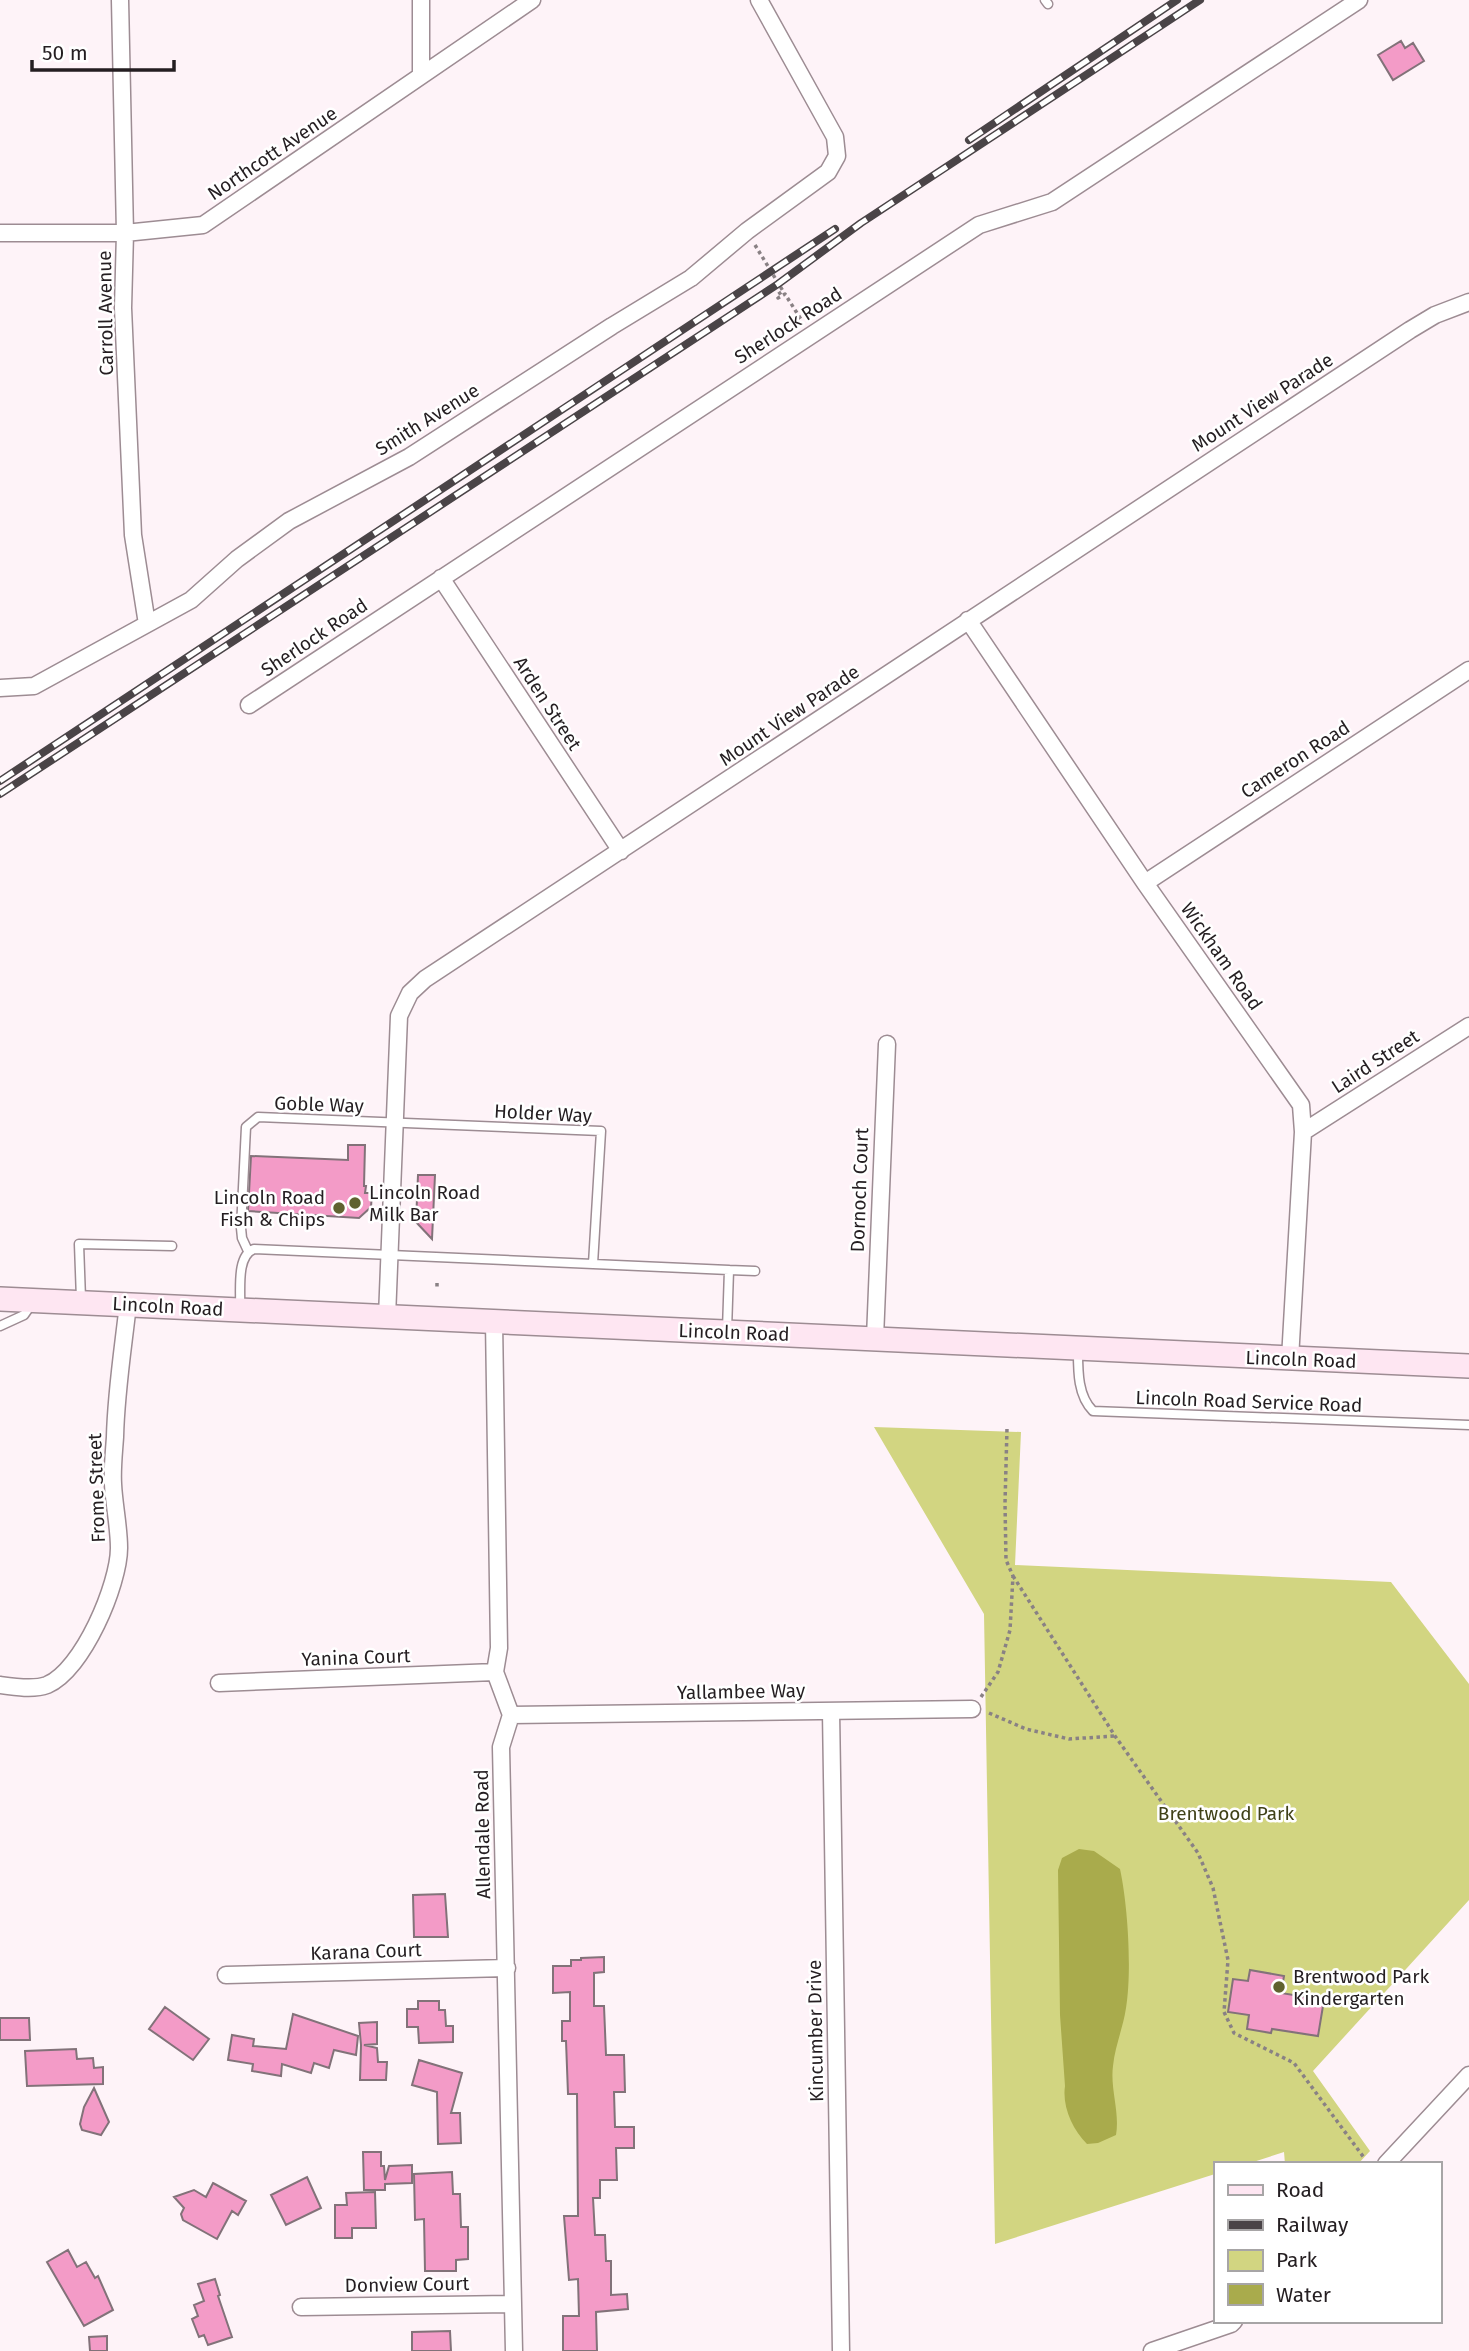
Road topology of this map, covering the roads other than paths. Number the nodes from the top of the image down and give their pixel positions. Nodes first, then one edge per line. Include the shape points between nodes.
1 (120, 0) edge
2 (421, 0) edge
3 (532, 0) edge
4 (759, 0) edge
5 (1359, 0) edge
6 (421, 74) junction
7 (0, 233) edge
8 (125, 233) junction
9 (1469, 302) edge
10 (441, 578) junction
11 (968, 620) junction
12 (147, 624) junction
13 (1469, 670) edge
14 (0, 688) edge
15 (249, 705) dead end
16 (621, 851) junction
17 (1145, 883) junction
18 (1469, 1026) edge
19 (887, 1044) dead end
20 (394, 1122) junction
21 (1303, 1132) junction
22 (172, 1246) dead end
23 (248, 1251) junction
24 (390, 1254) junction
25 (593, 1264) junction
26 (729, 1270) junction
27 (755, 1271) dead end
28 (0, 1298) edge
29 (35, 1300) junction
30 (80, 1302) junction
31 (128, 1304) junction
32 (240, 1309) junction
33 (387, 1317) junction
34 (494, 1321) junction
35 (0, 1326) edge
36 (727, 1333) junction
37 (875, 1338) junction
38 (1078, 1349) junction
39 (1290, 1359) junction
40 (1469, 1366) edge
41 (1469, 1425) edge
42 (495, 1672) junction
43 (219, 1683) dead end
44 (0, 1685) edge
45 (972, 1709) road end
46 (831, 1711) junction
47 (511, 1715) junction
48 (507, 1968) junction
49 (226, 1975) dead end
50 (1469, 2075) edge
51 (1389, 2162) edge
52 (513, 2304) junction
53 (301, 2307) dead end
54 (1232, 2323) edge
55 (514, 2351) edge
56 (841, 2351) edge
57 (1152, 2351) edge

1 - 8 street, Carroll Avenue
2 - 6 street
3 - 6 street, Northcott Avenue
4 - 12 street, Smith Avenue via 835,137 837,156 828,172 691,278 421,449 289,521 191,600
5 - 10 street, Sherlock Road via 1052,202 979,225
6 - 8 street, Northcott Avenue via 203,225
7 - 8 street, Northcott Avenue
8 - 12 street, Carroll Avenue via 123,308 133,535
9 - 11 street, Mount View Parade via 1418,325
10 - 15 street, Sherlock Road
10 - 16 street, Arden Street
11 - 16 street, Mount View Parade
11 - 17 street, Wickham Road
12 - 14 street, Smith Avenue via 34,686
13 - 17 street, Cameron Road
16 - 20 street, Mount View Parade via 410,993 399,1016
17 - 21 street, Wickham Road via 1301,1105
18 - 21 street, Laird Street
19 - 37 street, Dornoch Court
20 - 23 lane, Goble Way via 258,1117 246,1127 242,1238
20 - 24 street, Mount View Parade
20 - 25 lane, Holder Way via 601,1131
21 - 39 street, Wickham Road
22 - 30 lane via 79,1244
23 - 24 lane
23 - 32 lane via 243,1259
24 - 25 lane
24 - 33 street, Mount View Parade
25 - 26 lane
26 - 27 lane
26 - 36 lane
28 - 29 main road, Lincoln Road
29 - 30 main road, Lincoln Road
29 - 35 lane via 24,1315
30 - 31 main road, Lincoln Road
31 - 32 main road, Lincoln Road
31 - 44 street, Frome Street via 113,1483 119,1550 102,1614 74,1663 59,1677 46,1685
32 - 33 main road, Lincoln Road
33 - 34 main road, Lincoln Road
34 - 36 main road, Lincoln Road
34 - 42 street via 499,1648
36 - 37 main road, Lincoln Road
37 - 38 main road, Lincoln Road
38 - 39 main road, Lincoln Road
38 - 41 lane, Lincoln Road Service Road via 1079,1378 1086,1404 1093,1411
39 - 40 main road, Lincoln Road
42 - 43 street, Yanina Court
42 - 47 street
45 - 46 street, Yallambee Way
46 - 47 street, Yallambee Way
46 - 56 street, Kincumber Drive
47 - 48 street, Allendale Road via 501,1747
48 - 49 street, Karana Court
48 - 52 street, Allendale Road
50 - 51 street
52 - 53 street, Donview Court
52 - 55 street, Allendale Road
54 - 57 street

